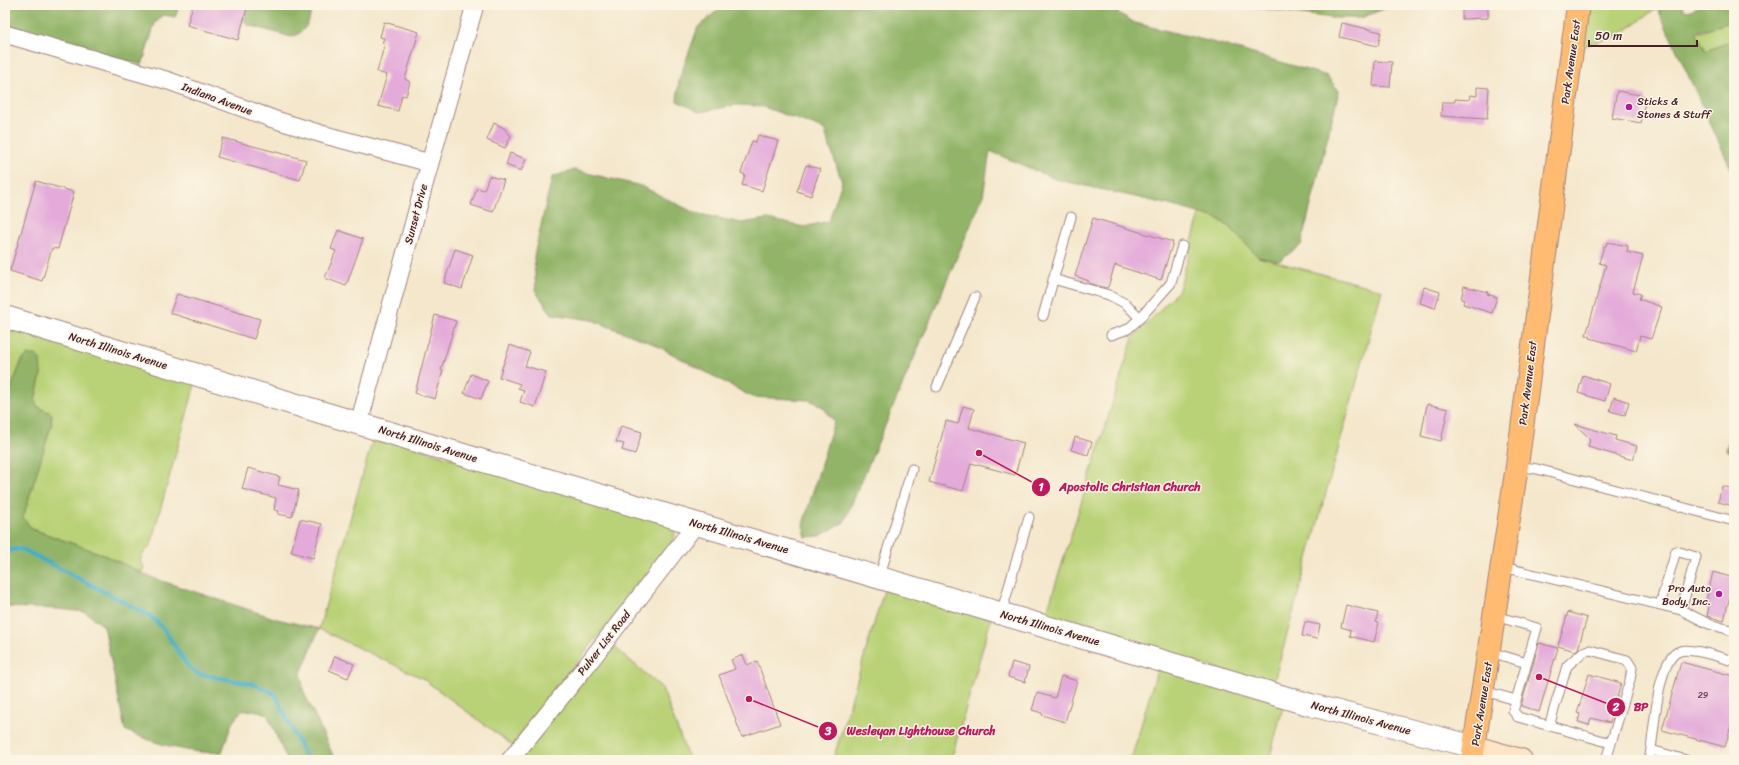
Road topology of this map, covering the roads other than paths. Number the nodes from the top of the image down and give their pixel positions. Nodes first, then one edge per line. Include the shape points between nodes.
1 (475, 5) edge
2 (1578, 5) edge
3 (5, 34) edge
4 (430, 163) junction
5 (1071, 217) dead end
6 (1182, 246) dead end
7 (1053, 279) junction
8 (975, 297) dead end
9 (1042, 316) dead end
10 (5, 317) edge
11 (1140, 318) junction
12 (1111, 335) dead end
13 (937, 387) dead end
14 (359, 423) junction
15 (1517, 466) junction
16 (912, 468) dead end
17 (1029, 517) dead end
18 (1734, 521) edge
19 (696, 524) junction
20 (1503, 566) junction
21 (879, 578) junction
22 (1660, 605) junction
23 (1681, 610) junction
24 (1001, 614) junction
25 (1495, 616) junction
26 (1734, 631) edge
27 (1490, 652) junction
28 (1734, 661) edge
29 (1527, 663) junction
30 (1484, 691) junction
31 (1516, 700) junction
32 (1549, 726) junction
33 (1611, 743) junction
34 (1651, 750) junction
35 (1473, 754) edge
36 (510, 760) edge
37 (1522, 760) edge
38 (1606, 760) edge
39 (1649, 760) edge
40 (1686, 760) edge

1 - 4 street, Sunset Drive
2 - 15 main road, Park Avenue East
3 - 4 street, Indiana Avenue via 169,81 273,120
4 - 14 street, Sunset Drive
5 - 7 lane
6 - 11 lane via 1171,283
7 - 9 lane
7 - 11 lane via 1109,295 1126,304
8 - 13 lane
10 - 14 street, North Illinois Avenue
11 - 12 lane via 1128,329
14 - 19 street, North Illinois Avenue
15 - 18 lane
15 - 20 main road, Park Avenue East
16 - 21 lane
17 - 24 lane
19 - 21 street, North Illinois Avenue
19 - 36 street, Pulver List Road
20 - 22 lane
20 - 25 main road, Park Avenue East
21 - 24 street, North Illinois Avenue
22 - 23 lane
22 - 23 lane via 1676,551 1696,557
23 - 26 lane via 1709,624
24 - 35 street, North Illinois Avenue
25 - 27 main road, Park Avenue East
25 - 29 lane via 1537,628
27 - 29 lane
27 - 30 main road, Park Avenue East
28 - 34 lane via 1692,650 1680,651 1671,657 1664,668 1660,686
29 - 31 lane
30 - 31 lane
30 - 35 main road, Park Avenue East
31 - 32 lane via 1513,711 1518,717
32 - 33 lane
32 - 33 lane via 1567,666 1583,652 1590,650 1627,660 1632,668 1630,680
33 - 38 lane
34 - 39 lane
34 - 40 lane
35 - 37 main road

